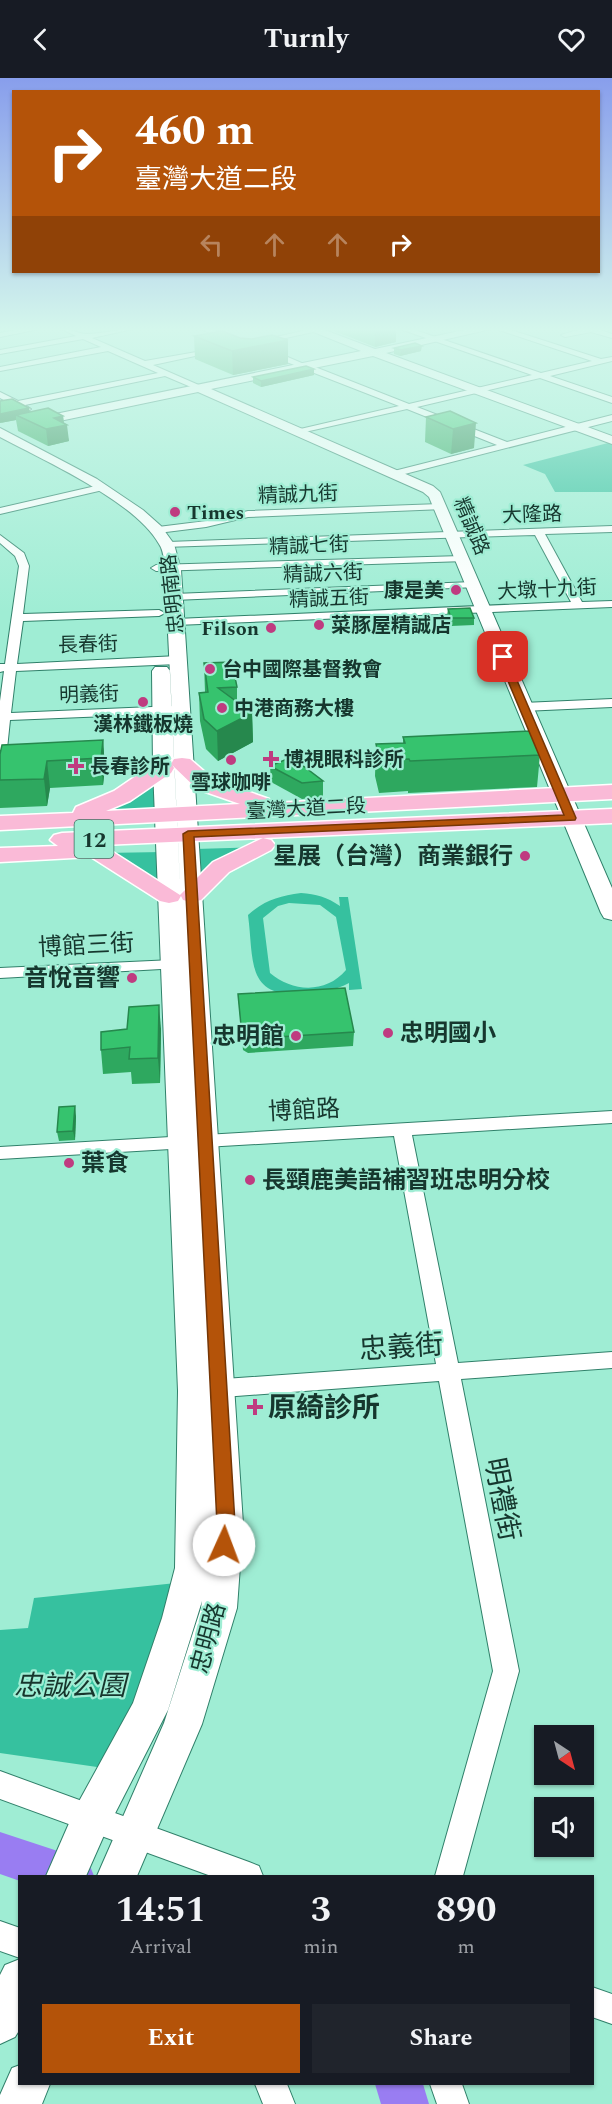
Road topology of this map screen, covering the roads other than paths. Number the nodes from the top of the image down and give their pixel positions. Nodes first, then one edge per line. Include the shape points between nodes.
1 (30, 424) edge
2 (280, 424) edge
3 (334, 424) edge
4 (452, 424) edge
5 (568, 424) edge
6 (590, 424) edge
7 (577, 427) junction
8 (0, 430) edge
9 (299, 432) junction
10 (0, 440) edge
11 (612, 440) edge
12 (506, 445) junction
13 (393, 474) junction
14 (94, 489) junction
15 (440, 507) junction
16 (0, 511) edge
17 (612, 529) edge
18 (158, 530) junction
19 (539, 532) junction
20 (453, 536) junction
21 (0, 538) edge
22 (168, 545) junction
23 (462, 559) junction
24 (161, 576) junction
25 (473, 585) junction
26 (174, 597) junction
27 (612, 604) edge
28 (578, 605) junction
29 (483, 610) junction
30 (159, 613) junction
31 (17, 618) junction
32 (176, 622) junction
33 (169, 661) junction
34 (5, 667) edge
35 (612, 703) edge
36 (523, 707) junction
37 (171, 710) junction
38 (3, 717) edge
39 (0, 749) edge
40 (173, 766) junction
41 (612, 792) edge
42 (612, 806) edge
43 (329, 807) junction
44 (569, 813) junction
45 (612, 816) edge
46 (58, 821) junction
47 (0, 824) edge
48 (612, 829) edge
49 (178, 831) junction
50 (0, 834) edge
51 (0, 843) edge
52 (263, 844) junction
53 (97, 851) junction
54 (0, 855) edge
55 (181, 896) junction
56 (610, 903) edge
57 (174, 965) junction
58 (0, 973) edge
59 (612, 1118) edge
60 (402, 1130) junction
61 (193, 1143) junction
62 (0, 1153) edge
63 (612, 1360) edge
64 (447, 1372) junction
65 (205, 1389) junction
66 (0, 1785) edge
67 (89, 1823) junction
68 (127, 1851) edge
69 (66, 1875) edge
70 (244, 1875) edge
71 (448, 1875) edge
72 (0, 1936) edge
73 (18, 1942) edge
74 (18, 1984) edge
75 (594, 2003) edge
76 (612, 2008) edge
77 (0, 2022) edge
78 (28, 2085) edge
79 (271, 2085) edge
80 (446, 2085) edge
81 (19, 2104) edge
82 (279, 2104) edge
83 (453, 2104) edge

1 - 8 main road
2 - 9 main road, 精誠路
3 - 9 street
4 - 12 street
5 - 7 main road
6 - 7 street
7 - 11 main road
7 - 12 street
8 - 14 main road, 忠明南路
9 - 13 main road, 精誠路
10 - 14 main road, 忠明南路
12 - 13 street
13 - 15 main road, 精誠路 via 432,492
14 - 16 street
14 - 18 main road, 忠明南路 via 137,511
14 - 24 main road, 忠明南路 via 142,529 152,545
15 - 18 street, 精誠九街 via 248,514
15 - 20 main road, 精誠路
17 - 19 street, 大隆路
18 - 22 main road, 忠明南路
19 - 20 street, 大隆路
19 - 28 street
20 - 22 street, 大隆路
20 - 23 main road, 精誠路
21 - 31 street via 20,555 24,566
22 - 24 main road, 忠明南路
23 - 24 street, 精誠七街
23 - 25 main road, 精誠路
24 - 26 main road, 忠明南路
24 - 30 main road, 忠明南路
25 - 26 street, 精誠六街
25 - 29 main road, 精誠路
26 - 32 main road, 忠明南路
27 - 28 street, 大墩十九街
28 - 29 street, 大墩十九街
29 - 32 street, 精誠五街
29 - 36 main road, 精誠路
30 - 31 street
30 - 33 main road, 忠明南路
31 - 34 street
32 - 33 main road, 忠明南路
33 - 34 street, 長春街
33 - 37 main road, 忠明南路
34 - 38 street
35 - 36 street
36 - 44 main road, 精誠路
37 - 38 street, 明義街
37 - 40 main road, 忠明南路
38 - 39 street
40 - 43 main road via 241,799
40 - 46 main road via 122,796
40 - 49 main road, 忠明南路
41 - 44 main road, 臺灣大道二段 / 12
42 - 44 main road, 臺灣大道二段 / 12
43 - 44 main road, 臺灣大道二段 / 12
43 - 49 main road, 臺灣大道二段 / 12
44 - 45 main road, 臺灣大道二段 / 12
44 - 48 main road, 臺灣大道二段 / 12
44 - 49 main road, 臺灣大道二段 / 12
44 - 52 main road, 臺灣大道二段 / 12
44 - 56 main road, 精誠路
46 - 47 main road, 臺灣大道二段 / 12
46 - 49 main road, 臺灣大道二段 / 12
49 - 50 main road, 臺灣大道二段 / 12
49 - 51 main road, 臺灣大道二段 / 12
49 - 52 main road, 臺灣大道二段 / 12
49 - 53 main road, 臺灣大道二段 / 12
49 - 55 main road, 忠明路
52 - 55 main road via 221,867
53 - 54 main road, 臺灣大道二段 / 12
53 - 55 main road
55 - 57 main road, 忠明路
55 - 61 main road, 忠明路
57 - 58 street, 博館三街
57 - 61 main road, 忠明路
59 - 60 street, 博館路
60 - 61 street, 博館路
60 - 64 street, 明禮街
61 - 62 street, 博館路
61 - 65 main road, 忠明路
63 - 64 street, 忠義街
64 - 65 street, 忠義街
64 - 71 street, 明禮街 via 506,1671
65 - 67 main road, 忠明路 via 192,1568 180,1618 148,1710
65 - 68 main road, 忠明路 via 226,1524 219,1608 183,1724
66 - 67 street
67 - 68 street
67 - 69 main road, 忠明路
68 - 70 street
72 - 73 street
74 - 77 main road
75 - 76 street
78 - 81 main road
79 - 82 street
80 - 83 street

